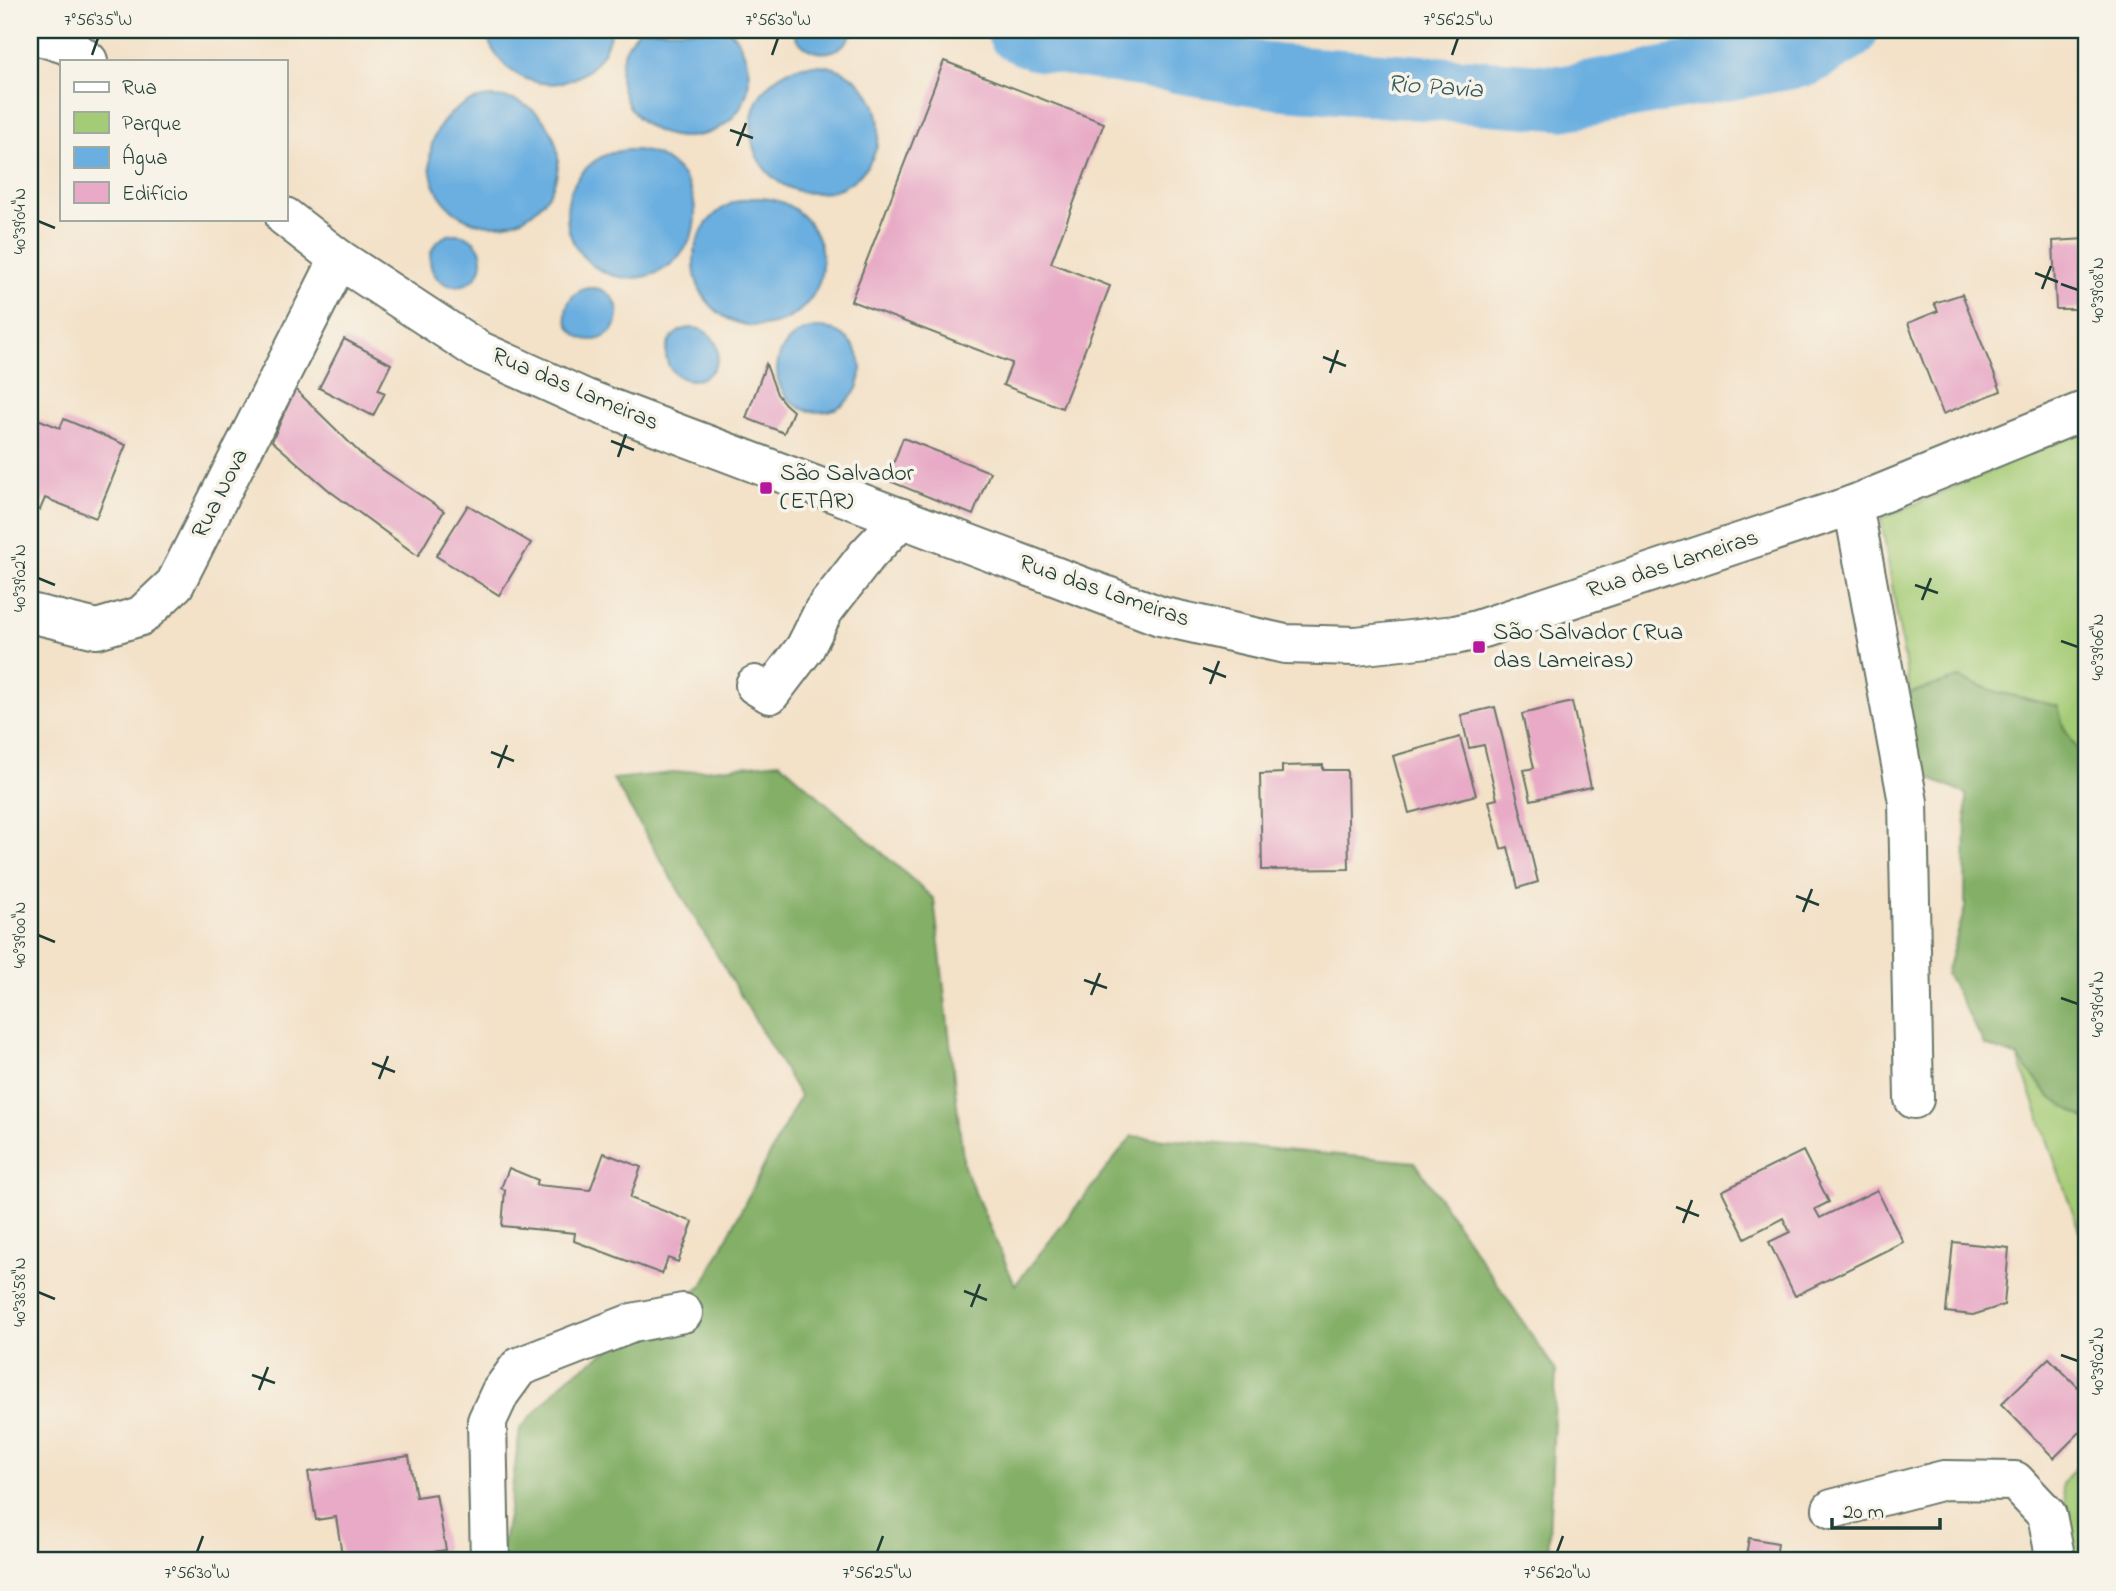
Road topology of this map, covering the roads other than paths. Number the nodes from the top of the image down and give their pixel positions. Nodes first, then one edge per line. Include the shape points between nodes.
1 (30, 33) edge
2 (87, 60) edge
3 (287, 219) edge
4 (339, 259) junction
5 (2086, 410) edge
6 (1853, 505) junction
7 (902, 518) junction
8 (30, 613) edge
9 (755, 685) dead end
10 (1914, 1100) dead end
11 (683, 1313) dead end
12 (1832, 1509) dead end
13 (490, 1561) edge
14 (2056, 1561) edge

1 - 2 street via 68,46
3 - 4 street, Rua das Lameiras
4 - 7 street, Rua das Lameiras via 478,350 586,398
4 - 8 street, Rua Nova via 175,584 141,616 97,629
5 - 6 street, Rua das Lameiras
6 - 7 street, Rua das Lameiras via 1477,630 1356,646 1285,644 1160,616
6 - 10 street via 1908,802
7 - 9 street via 824,610 805,648 770,694
11 - 13 street via 632,1323 519,1367 487,1421
12 - 14 street via 1944,1480 2015,1481 2047,1515

